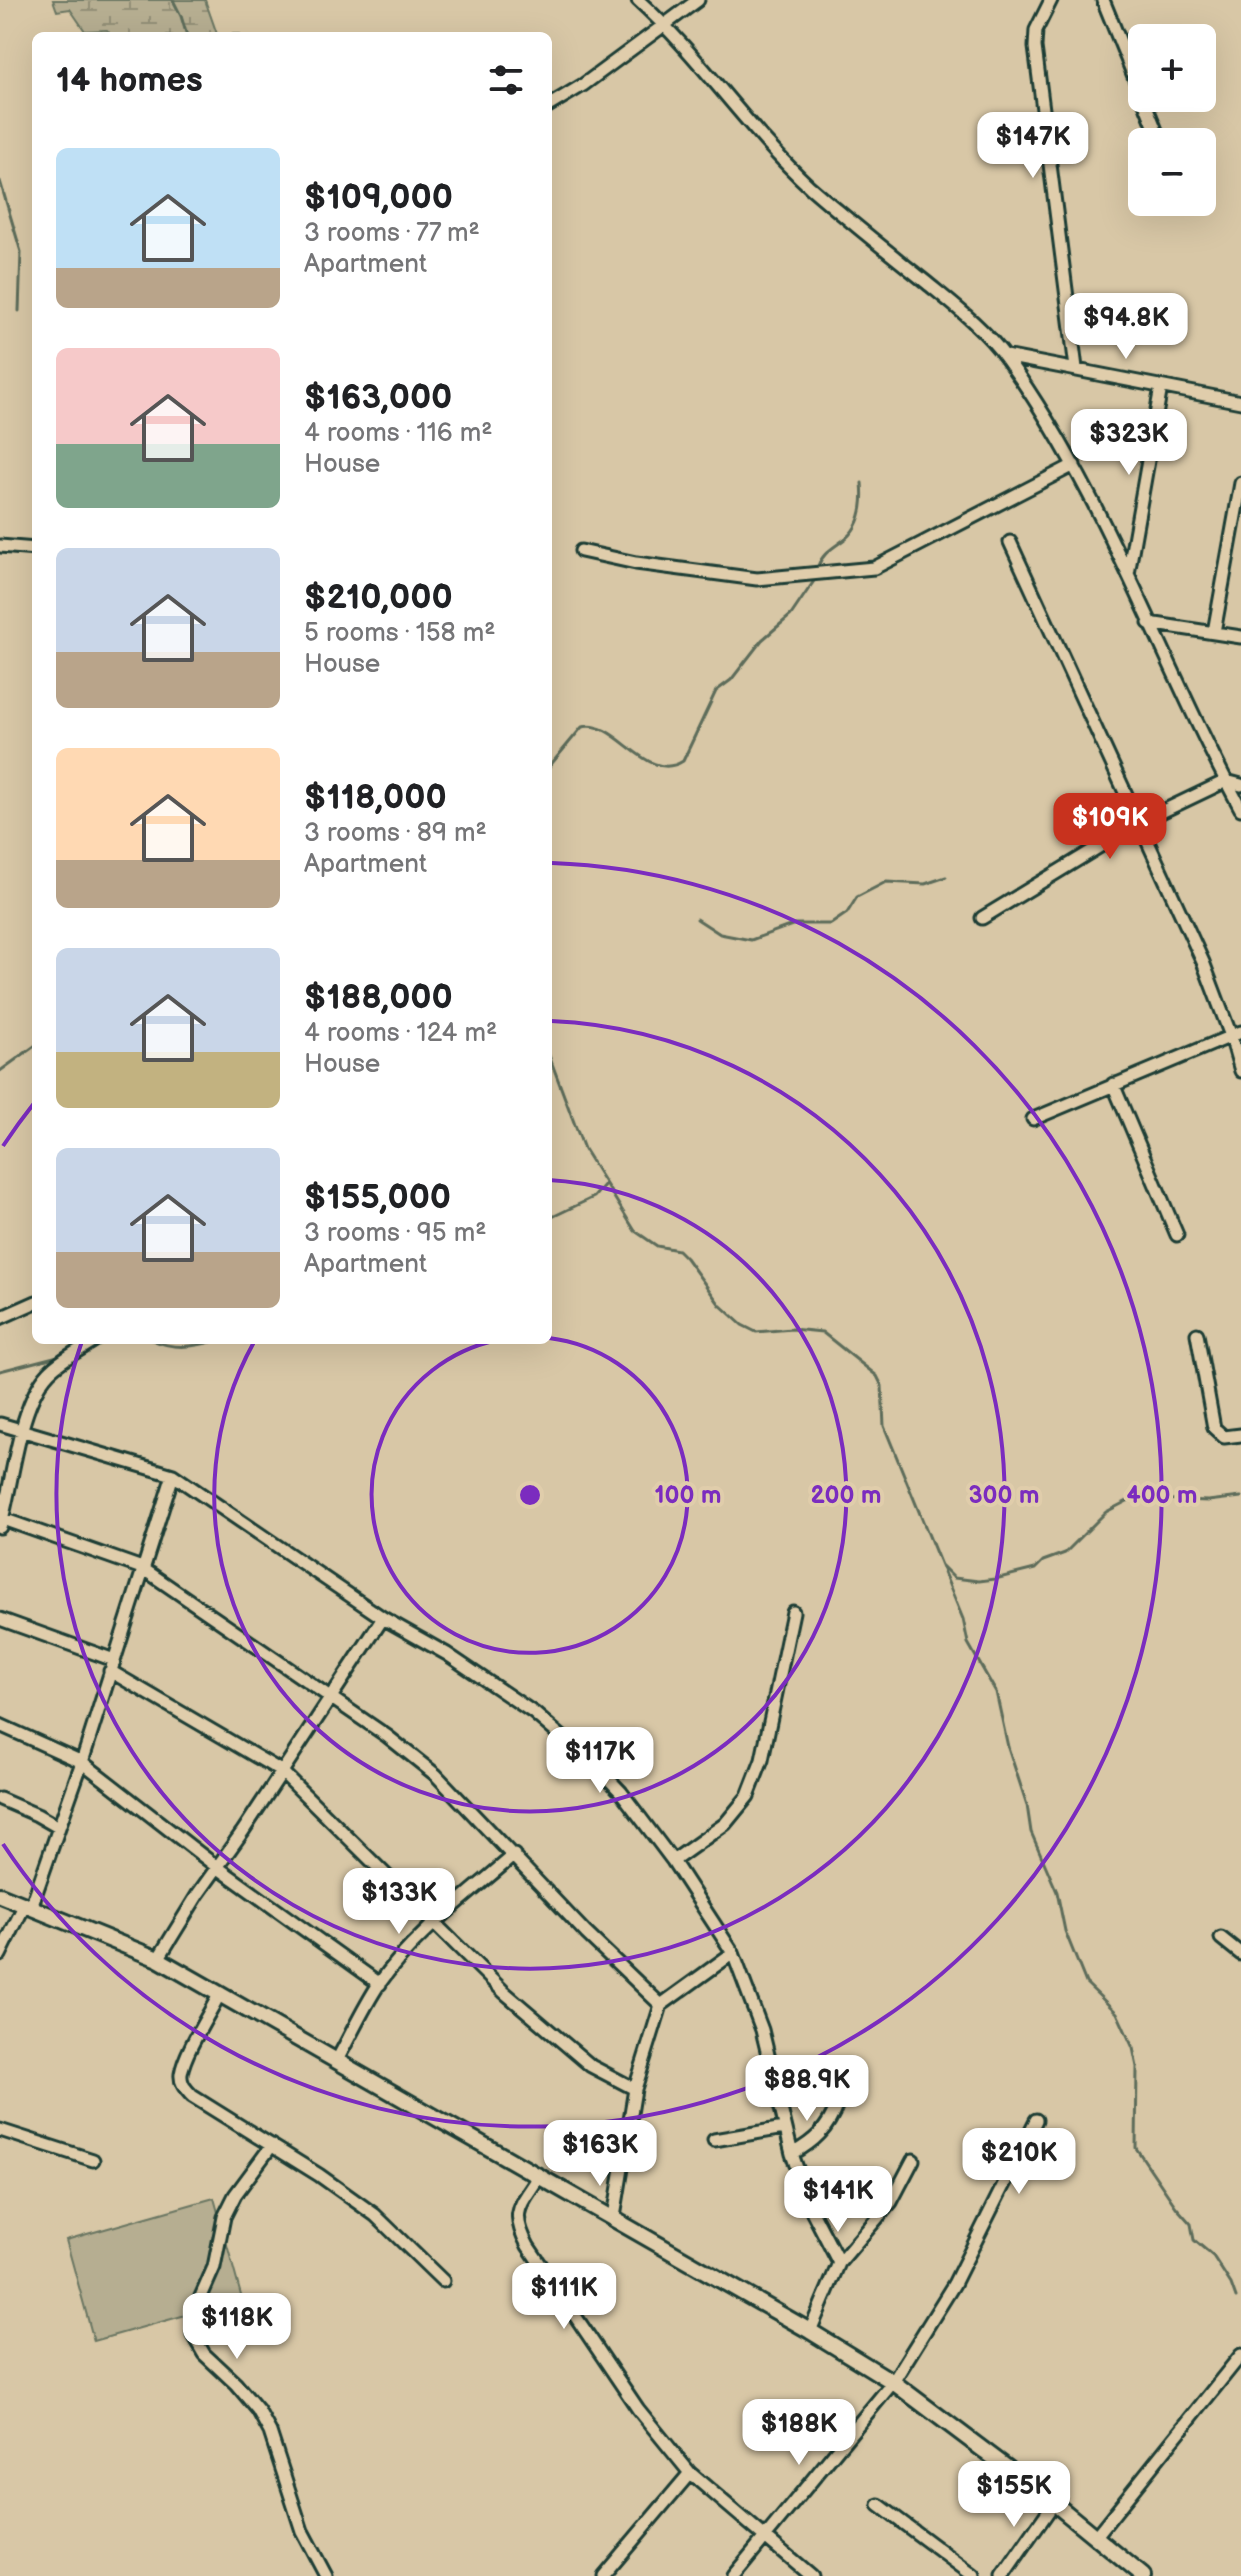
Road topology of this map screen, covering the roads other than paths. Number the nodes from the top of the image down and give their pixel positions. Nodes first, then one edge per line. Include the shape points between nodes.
1 (638, 0) edge
2 (698, 0) edge
3 (1051, 0) edge
4 (1103, 0) edge
5 (665, 24) junction
6 (1128, 62) edge
7 (552, 104) edge
8 (1005, 356) junction
9 (1076, 368) junction
10 (1161, 387) junction
11 (1241, 402) edge
12 (1074, 465) junction
13 (1241, 483) edge
14 (1010, 542) dead end
15 (0, 546) edge
16 (32, 549) edge
17 (581, 551) dead end
18 (1128, 574) junction
19 (1149, 623) junction
20 (1214, 632) junction
21 (1241, 637) edge
22 (1226, 781) junction
23 (1241, 785) edge
24 (1241, 809) edge
25 (1138, 823) junction
26 (982, 918) dead end
27 (1236, 1034) edge
28 (1241, 1071) edge
29 (1113, 1084) junction
30 (1033, 1119) dead end
31 (1177, 1235) dead end
32 (32, 1304) edge
33 (0, 1318) edge
34 (1197, 1334) dead end
35 (89, 1344) edge
36 (0, 1424) edge
37 (23, 1430) junction
38 (1241, 1435) edge
39 (173, 1475) junction
40 (1, 1521) edge
41 (142, 1568) junction
42 (793, 1612) dead end
43 (383, 1618) junction
44 (0, 1619) edge
45 (112, 1666) junction
46 (332, 1695) junction
47 (0, 1725) edge
48 (82, 1762) junction
49 (281, 1771) junction
50 (0, 1799) edge
51 (58, 1827) junction
52 (514, 1855) junction
53 (673, 1861) junction
54 (217, 1867) junction
55 (0, 1895) edge
56 (28, 1906) junction
57 (435, 1925) junction
58 (1221, 1938) dead end
59 (733, 1953) junction
60 (1241, 1954) edge
61 (0, 1955) edge
62 (158, 1959) junction
63 (380, 1984) junction
64 (220, 1993) junction
65 (661, 2005) junction
66 (337, 2060) junction
67 (635, 2089) junction
68 (837, 2104) dead end
69 (1036, 2120) dead end
70 (784, 2128) junction
71 (0, 2130) edge
72 (714, 2140) dead end
73 (272, 2145) junction
74 (792, 2154) junction
75 (93, 2160) dead end
76 (913, 2160) dead end
77 (540, 2175) junction
78 (614, 2217) junction
79 (839, 2263) junction
80 (443, 2281) dead end
81 (810, 2331) junction
82 (1241, 2355) edge
83 (893, 2382) junction
84 (690, 2473) junction
85 (1054, 2503) junction
86 (879, 2505) dead end
87 (1096, 2536) junction
88 (764, 2538) junction
89 (326, 2576) edge
90 (603, 2576) edge
91 (733, 2576) edge
92 (811, 2576) edge
93 (974, 2576) edge
94 (1003, 2576) edge
95 (1143, 2576) edge

1 - 5 street
2 - 5 street
3 - 9 street via 1036,30 1035,47
4 - 6 street
5 - 7 street
5 - 8 street via 809,186 964,313
8 - 9 street
8 - 12 street
9 - 10 street
10 - 11 street
10 - 18 street
12 - 17 street via 874,568 757,579
12 - 18 street
13 - 20 street
14 - 25 street
15 - 16 street
18 - 19 street
19 - 20 street
19 - 22 street
20 - 21 street
22 - 23 street
22 - 24 street
22 - 25 street
25 - 26 street
25 - 27 street
27 - 28 street
27 - 29 street
29 - 30 street
29 - 31 street
32 - 33 street
34 - 38 street via 1214,1428 1224,1437
35 - 37 street via 49,1371 28,1407
36 - 37 street
37 - 39 street
37 - 40 street
39 - 41 street
39 - 43 street
40 - 41 street
41 - 45 street
41 - 46 street
42 - 53 street via 762,1760 748,1796 725,1824
43 - 46 street
43 - 53 street via 447,1654 570,1742 621,1792
44 - 45 street
45 - 48 street
45 - 49 street
46 - 49 street
46 - 52 street via 436,1775
47 - 48 street
48 - 51 street
48 - 54 street
49 - 54 street
49 - 57 street
50 - 51 street
51 - 56 street
52 - 57 street
52 - 65 street
53 - 59 street
54 - 62 street
54 - 63 street
55 - 56 street
56 - 61 street
56 - 62 street
57 - 63 street
57 - 67 street via 580,2057
58 - 60 street
59 - 65 street
59 - 70 street via 762,2030
62 - 64 street
63 - 66 street
64 - 66 street
64 - 73 street via 186,2060 182,2085
65 - 67 street
66 - 77 street
67 - 78 street
68 - 74 street via 816,2139
69 - 83 street via 954,2284
70 - 72 street
70 - 74 street
71 - 75 street
73 - 80 street via 375,2215
73 - 89 street via 224,2217 214,2267 193,2315 193,2335 204,2354 258,2410 302,2531
74 - 79 street via 813,2213
76 - 79 street via 891,2202
77 - 78 street
77 - 84 street via 519,2208 518,2227 638,2409
78 - 81 street
79 - 81 street
81 - 83 street
82 - 87 street
83 - 85 street
83 - 88 street
84 - 88 street
84 - 90 street
85 - 87 street
85 - 94 street
86 - 93 street
87 - 95 street
88 - 91 street
88 - 92 street

